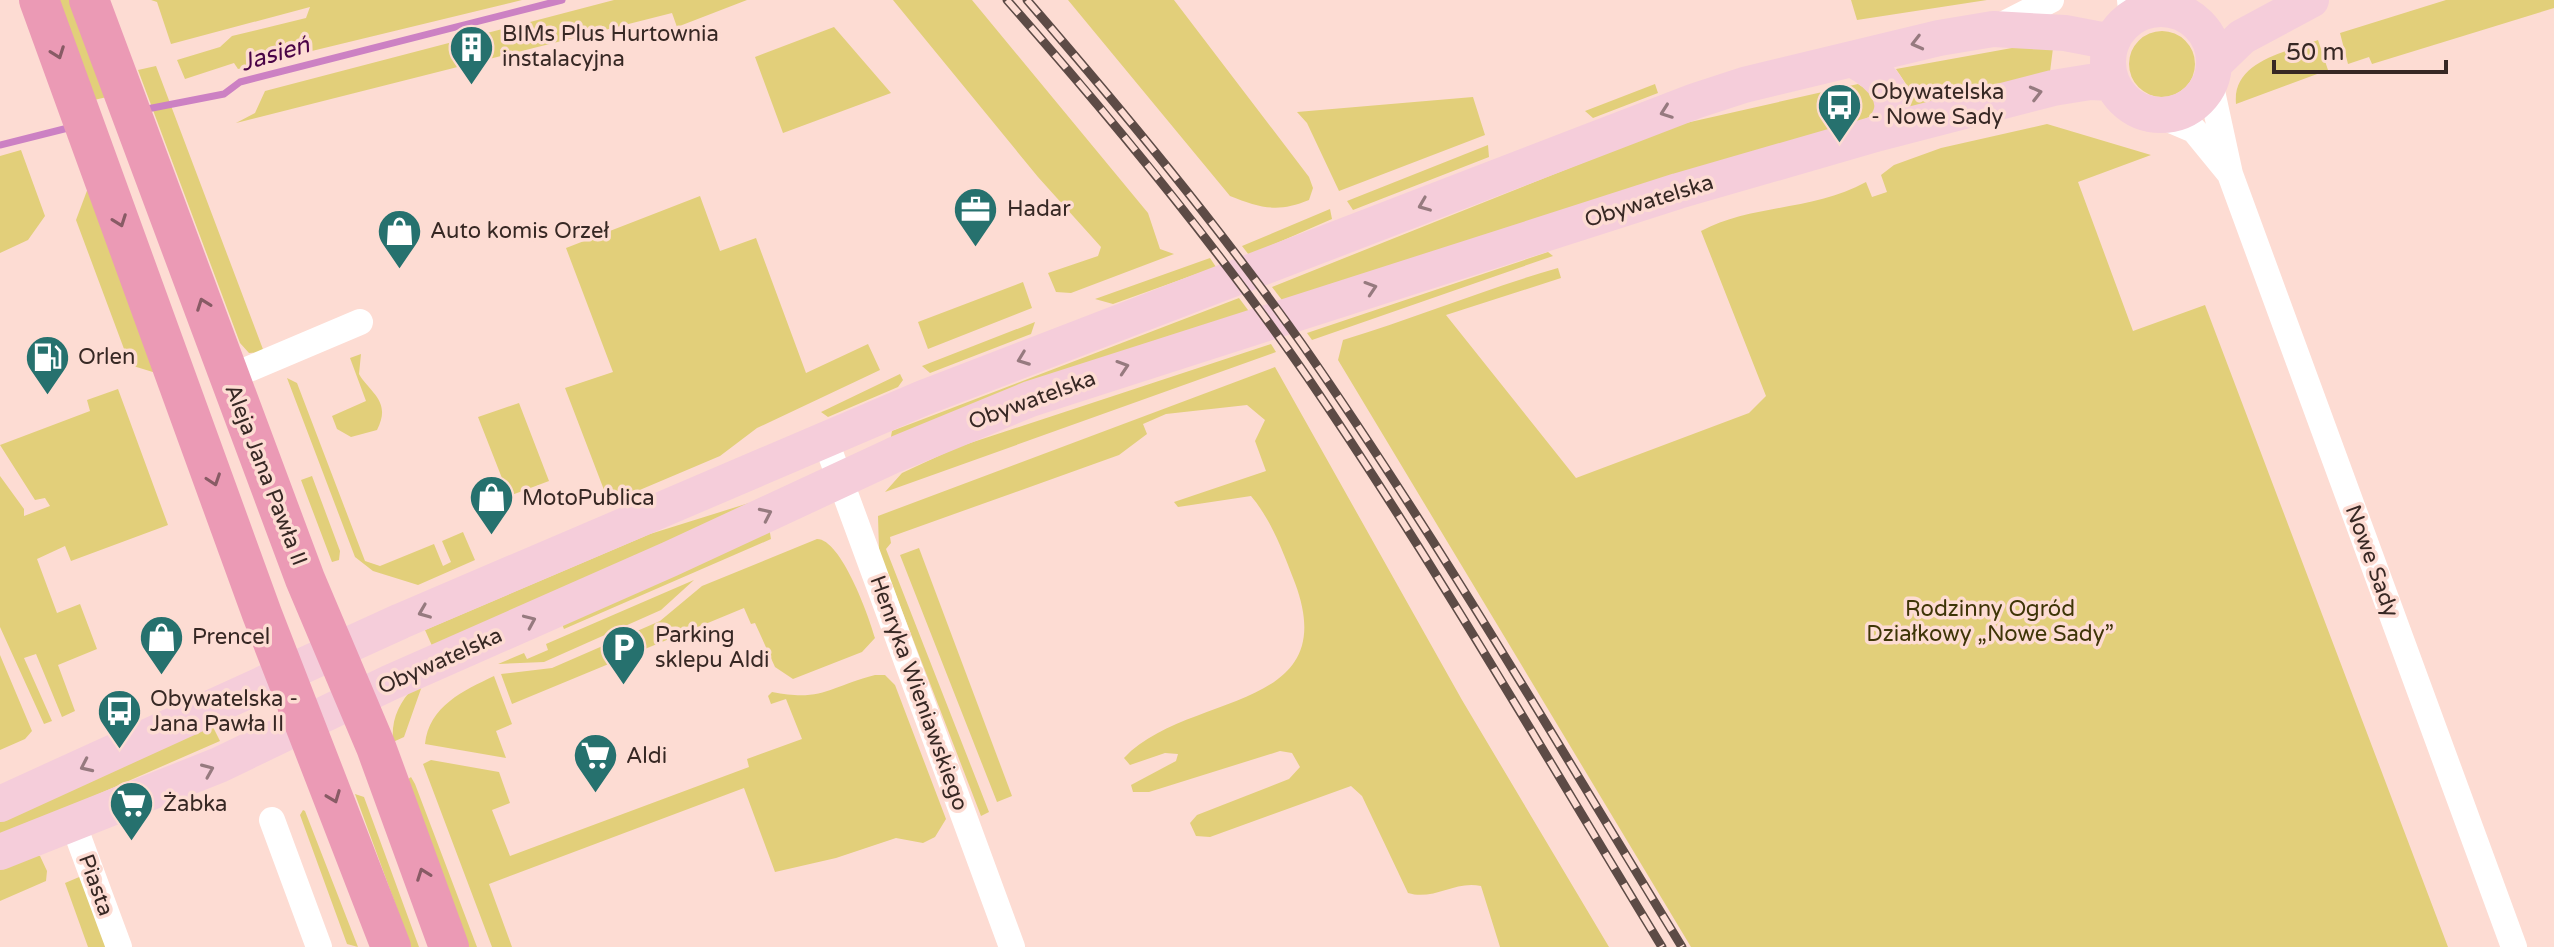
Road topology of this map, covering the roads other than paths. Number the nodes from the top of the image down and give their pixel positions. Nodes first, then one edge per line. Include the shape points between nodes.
1 (39, 0) edge
2 (89, 0) edge
3 (2051, 0) edge
4 (2284, 0) edge
5 (2311, 0) edge
6 (2177, 11) edge
7 (2125, 20) edge
8 (1993, 29) junction
9 (1852, 59) junction
10 (2212, 73) junction
11 (2112, 83) junction
12 (2161, 116) junction
13 (1879, 133) junction
14 (2230, 174) junction
15 (360, 322) dead end
16 (230, 377) junction
17 (825, 439) junction
18 (839, 480) junction
19 (337, 653) junction
20 (285, 676) junction
21 (356, 699) junction
22 (305, 724) junction
23 (0, 804) edge
24 (272, 820) dead end
25 (73, 823) junction
26 (0, 852) edge
27 (119, 947) edge
28 (319, 947) edge
29 (391, 947) edge
30 (449, 947) edge
31 (1012, 947) edge
32 (2514, 947) edge

1 -> 20 main road
16 -> 2 main road, Aleja Jana Pawła II
3 - 8 street, Obywatelska
4 - 6 main road
5 - 10 main road via 2242,37
6 - 7 main road via 2159,9
6 - 10 main road via 2206,34
7 - 8 main road, Obywatelska via 2065,33
7 - 11 main road via 2108,69
8 -> 9 main road, Obywatelska
9 - 13 main road via 1881,77 1890,90 1891,115
9 -> 17 main road, Obywatelska via 1744,85 1589,140
10 - 12 main road via 2191,106
10 - 14 street, Nowe Sady
11 - 12 main road via 2132,107
13 -> 11 main road, Obywatelska via 2053,88
12 - 14 street, Nowe Sady via 2194,130
18 -> 13 main road, Obywatelska via 963,425 1102,374 1678,191
14 - 32 street, Nowe Sady
15 - 16 street
16 - 19 main road, Aleja Jana Pawła II
17 - 18 street, Henryka Wieniawskiego
17 -> 19 main road, Obywatelska
21 -> 18 main road, Obywatelska
18 - 31 street, Henryka Wieniawskiego
19 - 20 main road, Obywatelska
19 - 21 main road, Aleja Jana Pawła II
20 - 22 main road
20 -> 23 main road, Obywatelska
21 - 22 main road, Obywatelska
30 -> 21 main road, Aleja Jana Pawła II
25 -> 22 main road, Obywatelska via 159,791
22 -> 29 main road
24 - 28 street
25 - 26 main road, Obywatelska
25 - 27 street, Piasta

